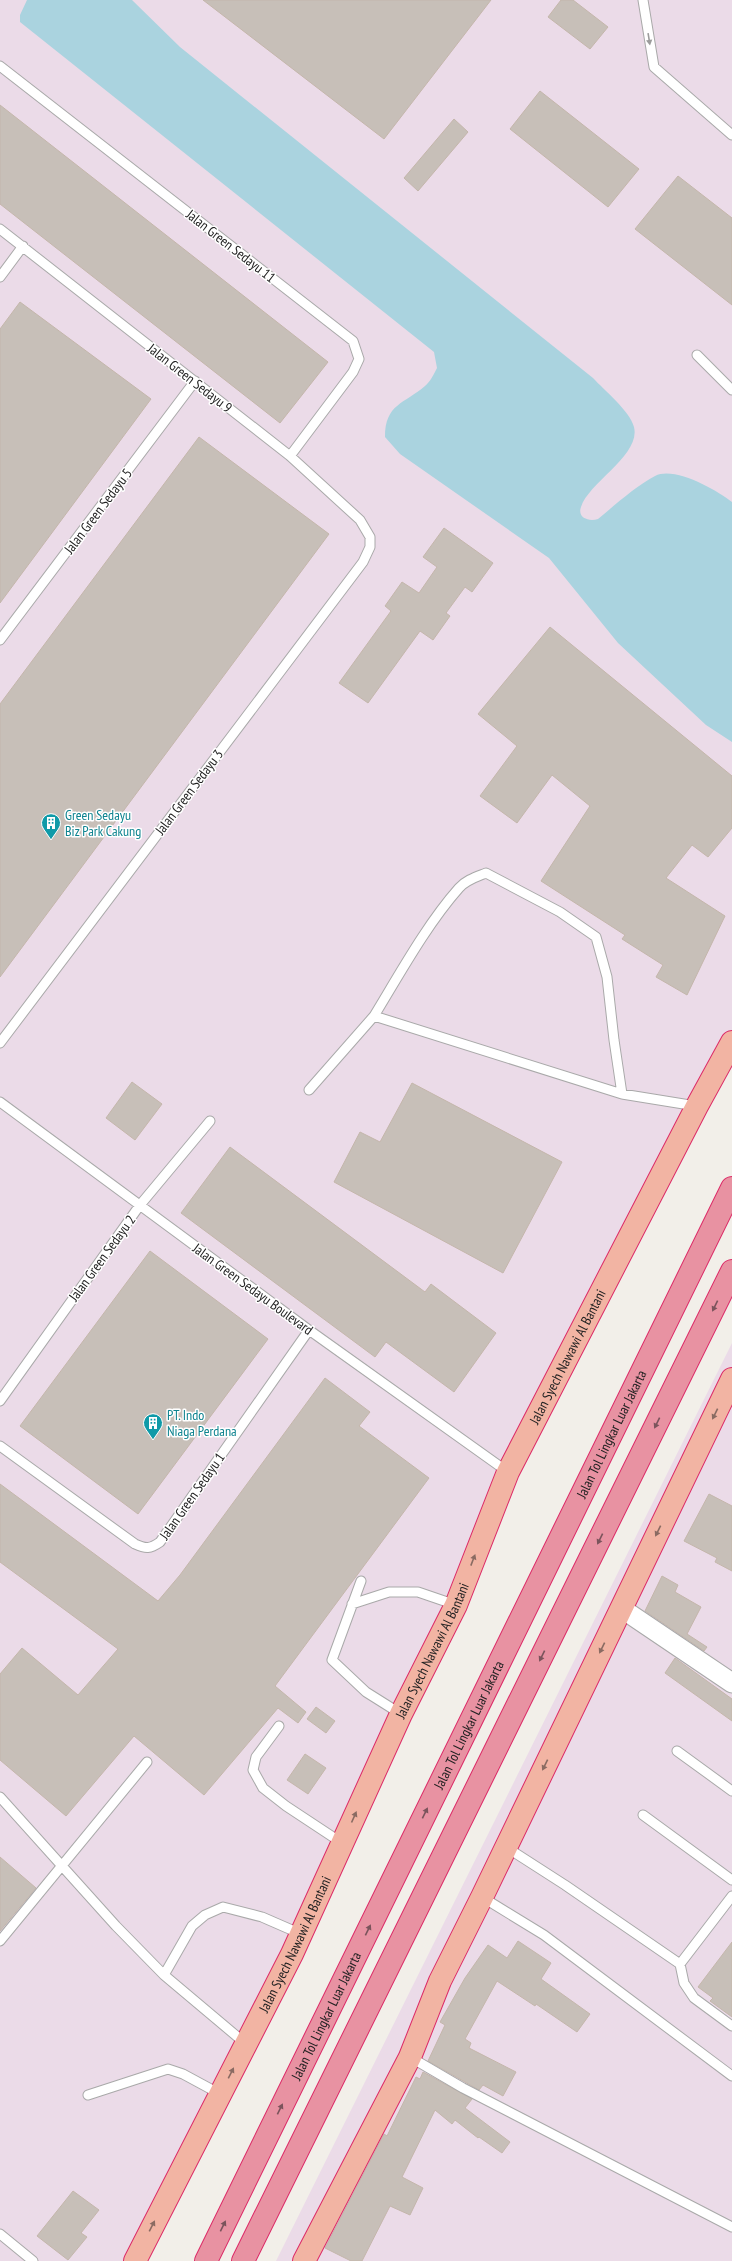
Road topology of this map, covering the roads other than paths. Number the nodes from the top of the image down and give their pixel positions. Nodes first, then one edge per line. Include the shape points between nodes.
1 (643, 0) edge
2 (0, 66) edge
3 (732, 135) edge
4 (0, 229) edge
5 (23, 246) junction
6 (0, 277) edge
7 (697, 355) dead end
8 (195, 381) junction
9 (732, 390) edge
10 (290, 456) junction
11 (370, 537) joint
12 (0, 640) edge
13 (374, 1016) junction
14 (732, 1042) edge
15 (0, 1043) edge
16 (309, 1090) dead end
17 (622, 1094) junction
18 (0, 1102) edge
19 (696, 1106) junction
20 (210, 1121) dead end
21 (732, 1188) edge
22 (140, 1205) junction
23 (732, 1271) edge
24 (309, 1330) junction
25 (731, 1383) edge
26 (0, 1401) edge
27 (0, 1446) edge
28 (508, 1472) junction
29 (361, 1581) dead end
30 (352, 1604) junction
31 (456, 1605) junction
32 (621, 1608) junction
33 (732, 1683) edge
34 (401, 1714) junction
35 (279, 1726) dead end
36 (677, 1751) dead end
37 (147, 1762) dead end
38 (732, 1791) edge
39 (0, 1797) edge
40 (643, 1815) dead end
41 (342, 1844) junction
42 (506, 1847) junction
43 (61, 1866) junction
44 (732, 1880) edge
45 (732, 1896) edge
46 (482, 1897) junction
47 (301, 1934) junction
48 (0, 1942) edge
49 (680, 1964) junction
50 (164, 1975) junction
51 (732, 2026) edge
52 (246, 2044) junction
53 (410, 2057) junction
54 (732, 2076) edge
55 (220, 2094) junction
56 (88, 2095) dead end
57 (732, 2227) edge
58 (0, 2234) edge
59 (33, 2261) edge
60 (135, 2261) edge
61 (206, 2261) edge
62 (243, 2261) edge
63 (304, 2261) edge

1 -> 3 lane via 654,67
2 - 10 lane, Jalan Green Sedayu 11 via 353,341 359,359 353,372
4 - 5 lane, Jalan Green Sedayu 9
5 - 6 lane
5 - 8 lane, Jalan Green Sedayu 9
7 - 9 lane
8 - 10 lane, Jalan Green Sedayu 9
8 - 12 lane, Jalan Green Sedayu 5
10 - 11 lane, Jalan Green Sedayu 9 via 360,520
11 - 15 lane, Jalan Green Sedayu 3 via 370,546 363,562
13 - 16 lane
13 - 17 lane
13 - 17 lane via 419,943 460,888 486,873 560,912 596,937 607,977
14 - 19 highway, Jalan Syech Nawawi Al Bantani
17 - 19 lane
18 - 22 lane, Jalan Green Sedayu Boulevard
19 - 28 highway, Jalan Syech Nawawi Al Bantani
20 - 22 lane, Jalan Green Sedayu 2
61 -> 21 highway, Jalan Tol Lingkar Luar Jakarta
22 - 24 lane, Jalan Green Sedayu Boulevard
22 - 26 lane, Jalan Green Sedayu 2
23 -> 62 highway
24 - 27 lane, Jalan Green Sedayu 1 via 160,1542 151,1548 135,1544
24 - 28 lane, Jalan Green Sedayu Boulevard
25 -> 32 highway
31 -> 28 highway, Jalan Syech Nawawi Al Bantani
29 - 30 lane
30 - 31 lane via 389,1592 418,1592
30 - 34 lane via 333,1656 333,1663 366,1692
31 - 34 highway, Jalan Syech Nawawi Al Bantani
32 - 33 street
32 -> 42 highway
41 -> 34 highway, Jalan Syech Nawawi Al Bantani
35 - 41 lane via 256,1757 253,1770 263,1788
36 - 38 lane
37 - 43 lane
39 - 43 lane
40 - 44 lane
41 - 47 highway, Jalan Syech Nawawi Al Bantani
42 - 46 highway
42 - 49 lane
43 - 48 lane
43 - 50 lane
45 - 49 lane
46 - 53 highway via 440,1981
46 - 54 lane via 544,1935
47 - 50 lane via 262,1917 223,1906 205,1915 192,1926
47 - 52 highway, Jalan Syech Nawawi Al Bantani
49 - 51 lane via 684,1983 694,1998
50 - 52 lane
55 -> 52 highway, Jalan Syech Nawawi Al Bantani
53 - 57 lane via 470,2091
53 - 63 highway
55 - 56 lane via 168,2069
60 -> 55 highway, Jalan Syech Nawawi Al Bantani
58 - 59 lane

